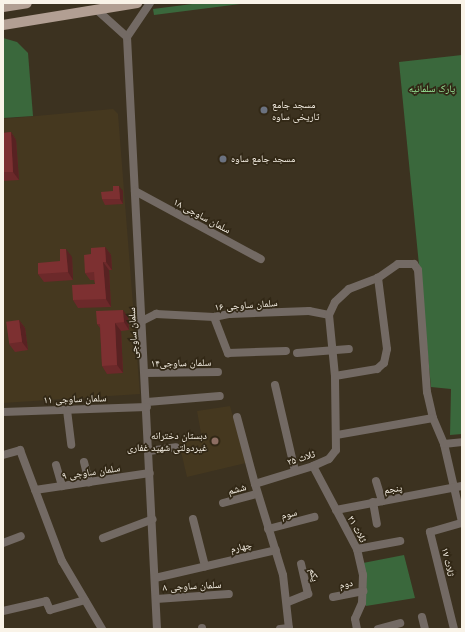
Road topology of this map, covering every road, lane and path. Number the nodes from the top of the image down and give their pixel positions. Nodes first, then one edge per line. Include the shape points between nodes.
1 (27, 3) edge
2 (137, 3) edge
3 (150, 3) edge
4 (3, 7) edge
5 (97, 10) junction
6 (3, 25) edge
7 (127, 37) junction
8 (135, 191) junction
9 (261, 259) dead end
10 (378, 278) junction
11 (329, 315) junction
12 (214, 318) junction
13 (142, 322) junction
14 (349, 349) dead end
15 (286, 351) dead end
16 (332, 351) junction
17 (297, 353) dead end
18 (218, 372) dead end
19 (145, 373) junction
20 (336, 376) junction
21 (275, 386) dead end
22 (220, 396) dead end
23 (147, 404) junction
24 (67, 410) junction
25 (3, 412) edge
26 (237, 417) dead end
27 (433, 418) junction
28 (337, 435) junction
29 (462, 442) edge
30 (444, 444) junction
31 (71, 445) dead end
32 (176, 447) dead end
33 (149, 451) junction
34 (3, 455) edge
35 (84, 462) dead end
36 (56, 465) dead end
37 (313, 466) junction
38 (295, 471) junction
39 (150, 473) junction
40 (376, 481) dead end
41 (90, 482) junction
42 (255, 484) junction
43 (62, 486) junction
44 (458, 487) edge
45 (35, 490) junction
46 (257, 494) junction
47 (377, 502) junction
48 (223, 503) dead end
49 (336, 510) junction
50 (314, 517) dead end
51 (153, 519) junction
52 (193, 519) dead end
53 (462, 522) edge
54 (377, 524) dead end
55 (268, 529) junction
56 (21, 536) dead end
57 (103, 538) dead end
58 (400, 541) dead end
59 (3, 543) edge
60 (357, 549) junction
61 (276, 550) junction
62 (301, 564) dead end
63 (208, 565) junction
64 (155, 578) junction
65 (363, 591) junction
66 (230, 594) dead end
67 (333, 597) dead end
68 (156, 599) junction
69 (85, 600) junction
70 (288, 602) junction
71 (3, 611) edge
72 (422, 617) dead end
73 (400, 623) dead end
74 (102, 629) edge
75 (157, 629) edge
76 (286, 629) edge
77 (357, 629) edge
78 (378, 629) edge
79 (425, 629) edge
80 (454, 629) edge

1 - 4 main road
2 - 5 main road
3 - 7 street
5 - 6 main road
5 - 7 street
7 - 8 street, سلمان ساوجی
8 - 9 street, سلمان ساوجی ۱۸
8 - 13 street, سلمان ساوجی
10 - 11 street via 344,293 335,302
10 - 20 street via 388,349 384,363 377,369
10 - 27 street via 398,264 414,264 418,270 427,392
11 - 12 street, سلمان ساوجی ۱۶ via 309,311 230,314
11 - 16 street, ثلاث ۲۵
12 - 13 street, سلمان ساوجی ۱۶ via 156,314
12 - 15 street via 228,353
13 - 19 street, سلمان ساوجی
14 - 16 street
16 - 17 street
16 - 20 street, ثلاث ۲۵
18 - 19 street, سلمان ساوجی۱۴
19 - 23 street, سلمان ساوجی
20 - 28 street, ثلاث ۲۵
21 - 38 street
22 - 23 street, سلمان ساوجی ۱۱
23 - 24 street, سلمان ساوجی ۱۱
23 - 33 street, سلمان ساوجی
24 - 25 street, سلمان ساوجی ۱۱
24 - 31 street
26 - 42 street
27 - 28 street
27 - 30 street
28 - 37 street, ثلاث ۲۵ via 336,450 329,459
29 - 30 street
30 - 44 street
32 - 33 street
33 - 39 street, سلمان ساوجی
34 - 45 street via 20,450
35 - 41 street
36 - 43 street
37 - 38 street, ثلاث ۲۵
37 - 49 street, ثلاث ۲۱
38 - 42 street, ثلاث ۲۵
39 - 41 street, سلمان ساوجی ۹
39 - 51 street, سلمان ساوجی
40 - 47 street
41 - 43 street, سلمان ساوجی ۹
42 - 46 street
43 - 45 street, سلمان ساوجی ۹
44 - 47 street, پنجم
44 - 53 street
45 - 69 street via 62,561
46 - 48 street, ششم
46 - 55 street
47 - 49 street, پنجم
47 - 54 street
49 - 60 street, ثلاث ۲۱
50 - 55 street, سوم
51 - 57 street
51 - 64 street, سلمان ساوجی
52 - 63 street
53 - 80 street, ثلاث ۱۷ via 430,532
55 - 61 street
56 - 59 street
58 - 60 street
60 - 65 street, ثلاث ۲۱ via 363,575
61 - 63 street, چهارم
61 - 70 street
62 - 70 street, یکم via 308,594
63 - 64 street, چهارم
64 - 68 street, سلمان ساوجی
65 - 67 street, دوم
65 - 77 street, ثلاث ۲۱ via 362,604 355,620
66 - 68 street, سلمان ساوجی ۸
68 - 75 street, سلمان ساوجی
69 - 71 street via 50,610 46,601
69 - 74 street
70 - 76 street
72 - 79 street
73 - 78 street

